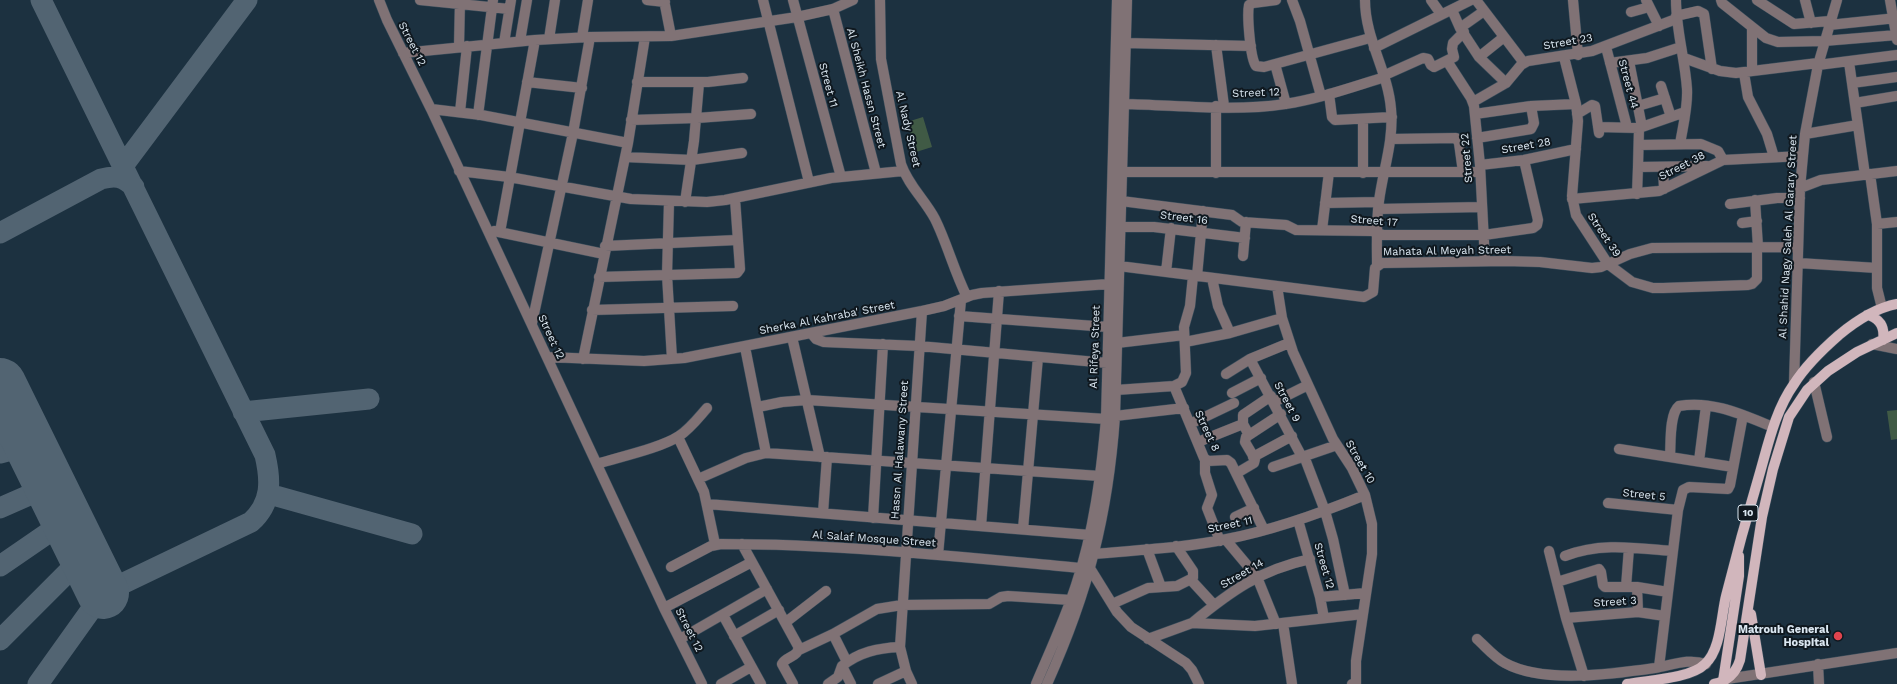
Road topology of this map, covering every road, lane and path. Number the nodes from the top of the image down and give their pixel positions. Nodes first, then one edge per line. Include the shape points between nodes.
1 (379, 0) edge
2 (420, 0) edge
3 (527, 0) edge
4 (555, 0) edge
5 (588, 0) edge
6 (647, 0) edge
7 (763, 0) edge
8 (793, 0) edge
9 (853, 0) edge
10 (880, 0) edge
11 (1118, 0) edge
12 (1127, 0) edge
13 (1276, 0) edge
14 (1292, 0) edge
15 (1365, 0) edge
16 (1431, 0) edge
17 (1472, 0) edge
18 (1476, 0) edge
19 (1573, 0) edge
20 (1676, 0) edge
21 (1721, 0) edge
22 (1757, 0) edge
23 (1805, 0) edge
24 (1837, 0) edge
25 (1890, 0) edge
26 (665, 1) edge
27 (460, 2) edge
28 (1647, 3) edge
29 (492, 4) edge
30 (510, 5) edge
31 (833, 9) junction
32 (1452, 10) junction
33 (1484, 11) junction
34 (1631, 12) dead end
35 (1441, 14) junction
36 (797, 17) junction
37 (1676, 18) junction
38 (1895, 18) edge
39 (769, 22) junction
40 (1811, 23) junction
41 (1830, 23) junction
42 (1660, 26) junction
43 (1752, 27) junction
44 (1462, 30) junction
45 (671, 36) junction
46 (586, 37) junction
47 (644, 37) junction
48 (1504, 37) junction
49 (1897, 37) edge
50 (549, 39) junction
51 (535, 40) junction
52 (520, 41) junction
53 (1824, 41) junction
54 (504, 43) junction
55 (1125, 43) junction
56 (1372, 43) junction
57 (487, 44) junction
58 (1216, 45) junction
59 (1251, 46) junction
60 (463, 47) junction
61 (1606, 47) junction
62 (1681, 48) junction
63 (403, 53) junction
64 (1309, 54) junction
65 (1578, 54) junction
66 (1897, 55) edge
67 (1479, 57) junction
68 (1564, 57) junction
69 (1684, 58) junction
70 (1446, 61) junction
71 (1629, 61) junction
72 (1849, 62) junction
73 (1524, 63) junction
74 (1610, 63) junction
75 (1275, 64) junction
76 (1818, 64) junction
77 (1712, 68) junction
78 (1748, 72) junction
79 (1385, 76) junction
80 (1897, 77) edge
81 (743, 78) dead end
82 (527, 82) junction
83 (637, 82) junction
84 (699, 83) junction
85 (1506, 83) junction
86 (1852, 83) junction
87 (1661, 86) dead end
88 (1635, 87) junction
89 (582, 88) junction
90 (1618, 90) junction
91 (1325, 95) junction
92 (1897, 96) edge
93 (1665, 98) junction
94 (1473, 102) junction
95 (1854, 103) junction
96 (1124, 104) junction
97 (1286, 104) junction
98 (1220, 106) junction
99 (1531, 106) junction
100 (1638, 107) junction
101 (431, 109) junction
102 (1577, 109) junction
103 (1623, 110) junction
104 (460, 112) junction
105 (1685, 112) junction
106 (751, 114) dead end
107 (1475, 114) junction
108 (478, 115) junction
109 (1392, 117) junction
110 (1671, 117) junction
111 (697, 118) junction
112 (1363, 119) junction
113 (631, 120) junction
114 (520, 123) junction
115 (1858, 125) junction
116 (1627, 128) junction
117 (1641, 128) junction
118 (573, 133) junction
119 (1805, 134) junction
120 (1477, 138) junction
121 (1391, 139) junction
122 (628, 144) junction
123 (1680, 144) junction
124 (1639, 145) junction
125 (1576, 149) junction
126 (742, 153) dead end
127 (1802, 156) junction
128 (625, 157) junction
129 (1774, 157) junction
130 (692, 160) junction
131 (1524, 160) junction
132 (1723, 160) junction
133 (1709, 166) junction
134 (1638, 167) junction
135 (1663, 167) junction
136 (1480, 169) junction
137 (459, 171) junction
138 (903, 171) junction
139 (1897, 171) edge
140 (1122, 172) junction
141 (1330, 172) junction
142 (1363, 172) junction
143 (1463, 172) junction
144 (876, 173) junction
145 (1216, 173) junction
146 (1385, 173) junction
147 (1867, 175) junction
148 (509, 177) junction
149 (841, 177) junction
150 (809, 182) junction
151 (561, 187) junction
152 (1664, 189) junction
153 (1800, 193) junction
154 (1637, 194) junction
155 (616, 198) junction
156 (735, 199) junction
157 (1572, 199) junction
158 (1755, 200) junction
159 (1121, 201) junction
160 (669, 202) junction
161 (685, 202) junction
162 (1325, 203) junction
163 (1730, 204) dead end
164 (1378, 206) junction
165 (1482, 207) junction
166 (1203, 211) junction
167 (1757, 221) junction
168 (1246, 222) junction
169 (1897, 222) edge
170 (1742, 224) dead end
171 (1878, 224) junction
172 (1120, 226) junction
173 (1170, 228) junction
174 (487, 230) junction
175 (1322, 230) junction
176 (500, 232) junction
177 (1201, 232) junction
178 (1378, 233) junction
179 (1484, 235) junction
180 (1245, 238) junction
181 (737, 240) junction
182 (667, 242) junction
183 (550, 243) junction
184 (1758, 247) junction
185 (1798, 247) junction
186 (604, 250) junction
187 (1243, 256) dead end
188 (1485, 261) junction
189 (1798, 263) junction
190 (1608, 264) junction
191 (1377, 265) junction
192 (1119, 266) junction
193 (1877, 268) junction
194 (1166, 272) junction
195 (667, 275) junction
196 (1195, 276) junction
197 (599, 277) junction
198 (1212, 278) junction
199 (1112, 281) junction
200 (1277, 286) junction
201 (999, 291) junction
202 (964, 298) junction
203 (1897, 304) edge
204 (733, 306) dead end
205 (668, 307) junction
206 (1882, 308) junction
207 (592, 310) junction
208 (922, 311) junction
209 (1867, 315) junction
210 (959, 316) junction
211 (1282, 318) junction
212 (997, 319) junction
213 (532, 323) junction
214 (1108, 327) junction
215 (811, 333) junction
216 (1230, 333) junction
217 (1897, 333) edge
218 (792, 337) junction
219 (1184, 338) junction
220 (1883, 340) junction
221 (1118, 343) junction
222 (1289, 343) junction
223 (883, 344) junction
224 (1872, 344) junction
225 (919, 346) junction
226 (745, 347) junction
227 (1897, 349) edge
228 (956, 350) junction
229 (994, 353) junction
230 (548, 357) junction
231 (1038, 357) junction
232 (583, 359) junction
233 (672, 359) junction
234 (1250, 359) junction
235 (1107, 363) junction
236 (1226, 374) dead end
237 (1261, 378) junction
238 (1814, 382) junction
239 (1794, 384) junction
240 (1308, 385) junction
241 (1174, 386) junction
242 (1116, 390) junction
243 (1273, 399) junction
244 (807, 400) junction
245 (880, 404) junction
246 (915, 406) junction
247 (1706, 406) junction
248 (758, 407) junction
249 (707, 408) dead end
250 (951, 408) junction
251 (1184, 408) junction
252 (990, 411) junction
253 (1033, 414) junction
254 (1281, 414) junction
255 (1743, 415) junction
256 (1110, 418) junction
257 (1190, 424) junction
258 (1243, 424) junction
259 (1773, 427) junction
260 (1249, 435) junction
261 (1292, 436) junction
262 (678, 437) junction
263 (1827, 437) dead end
264 (1198, 442) junction
265 (1337, 445) junction
266 (1619, 449) dead end
267 (766, 453) junction
268 (1303, 456) junction
269 (1670, 456) junction
270 (824, 457) junction
271 (1253, 457) junction
272 (1205, 460) junction
273 (877, 461) junction
274 (1699, 461) junction
275 (912, 463) junction
276 (597, 464) junction
277 (946, 466) junction
278 (1273, 467) dead end
279 (1734, 467) junction
280 (985, 468) junction
281 (1028, 471) junction
282 (1237, 474) junction
283 (1100, 476) junction
284 (698, 479) junction
285 (1365, 495) junction
286 (1608, 502) dead end
287 (707, 504) junction
288 (1254, 508) junction
289 (1678, 510) junction
290 (1325, 511) junction
291 (823, 513) junction
292 (1235, 517) dead end
293 (874, 518) junction
294 (908, 520) junction
295 (1298, 520) junction
296 (941, 523) junction
297 (981, 526) junction
298 (1024, 529) junction
299 (1264, 530) junction
300 (1090, 534) junction
301 (1223, 540) junction
302 (715, 544) junction
303 (742, 544) junction
304 (1176, 546) junction
305 (1148, 548) junction
306 (1629, 548) junction
307 (1738, 548) junction
308 (1549, 551) dead end
309 (1672, 551) junction
310 (906, 553) junction
311 (1094, 554) junction
312 (938, 555) junction
313 (1565, 556) dead end
314 (1310, 559) junction
315 (752, 562) junction
316 (671, 567) dead end
317 (1086, 569) junction
318 (1257, 577) junction
319 (1191, 580) junction
320 (1557, 582) junction
321 (1161, 587) junction
322 (1632, 587) junction
323 (767, 589) junction
324 (826, 591) dead end
325 (1668, 592) junction
326 (1366, 593) junction
327 (1345, 595) junction
328 (1320, 597) junction
329 (1071, 600) junction
330 (1112, 604) junction
331 (902, 605) junction
332 (1214, 605) junction
333 (1749, 606) junction
334 (664, 608) junction
335 (779, 610) junction
336 (1638, 612) junction
337 (1363, 614) junction
338 (723, 616) junction
339 (1665, 616) junction
340 (1324, 618) junction
341 (1566, 618) junction
342 (786, 622) junction
343 (1192, 623) junction
344 (1280, 623) junction
345 (833, 634) junction
346 (734, 636) junction
347 (1148, 638) junction
348 (680, 639) junction
349 (1477, 639) dead end
350 (900, 647) junction
351 (799, 650) junction
352 (1897, 653) edge
353 (1053, 658) junction
354 (844, 664) junction
355 (1706, 664) junction
356 (1818, 664) junction
357 (751, 667) junction
358 (1659, 667) junction
359 (906, 671) junction
360 (1584, 676) junction
361 (1761, 679) edge
362 (1722, 682) edge
363 (702, 684) edge
364 (720, 684) edge
365 (761, 684) edge
366 (793, 684) edge
367 (828, 684) edge
368 (851, 684) edge
369 (878, 684) edge
370 (912, 684) edge
371 (1036, 684) edge
372 (1047, 684) edge
373 (1199, 684) edge
374 (1292, 684) edge
375 (1354, 684) edge
376 (1627, 684) edge
377 (1819, 684) edge

1 - 63 street, Street 12
2 - 27 street
3 - 52 street
4 - 50 street
5 - 46 street
6 - 26 street
7 - 39 street
8 - 36 street, Street 11
9 - 31 street
10 - 138 street, Al Nady Street via 881,59
11 - 199 street, Al Rifeya Street
12 - 55 street, Al Rifeya Street
13 - 59 street via 1249,5
14 - 64 street
15 - 56 street
16 - 35 street
17 - 32 street
18 - 33 street
19 - 65 street
20 - 37 street
21 - 43 street
22 - 40 street via 1790,23
23 - 40 street
24 - 41 street, Al Shahid Nagy Saleh Al Garary Street
25 - 38 street
26 - 45 street
27 - 29 street
27 - 60 street
28 - 34 street
28 - 42 street
29 - 30 street
29 - 57 street
30 - 54 street
31 - 36 street
31 - 144 street, Al Sheikh Hassn Street
32 - 35 street
32 - 44 street
33 - 44 street
33 - 48 street
35 - 56 street
36 - 39 street
36 - 149 street, Street 11
37 - 42 street, Street 23
37 - 62 street
37 - 77 street, Street 23 via 1698,11 1704,14
38 - 41 street
38 - 49 street
39 - 45 street
39 - 150 street
40 - 41 street
41 - 53 street, Al Shahid Nagy Saleh Al Garary Street
42 - 61 street, Street 23
43 - 53 street via 1766,38 1778,42
43 - 78 street
44 - 67 street
44 - 70 street via 1453,43 1454,57
45 - 47 street
46 - 47 street
46 - 50 street
46 - 89 street
47 - 83 street
48 - 67 street
48 - 73 street
49 - 53 street
50 - 51 street
51 - 52 street
51 - 82 street
52 - 54 street
53 - 76 street, Al Shahid Nagy Saleh Al Garary Street
54 - 57 street
55 - 58 street
55 - 96 street, Al Rifeya Street
56 - 64 street
56 - 79 street
57 - 60 street
57 - 108 street
58 - 59 street
58 - 98 street
59 - 75 street via 1256,66
60 - 63 street
60 - 104 street
61 - 65 street, Street 23
61 - 74 street, Street 44
62 - 69 street
62 - 71 street
63 - 101 street, Street 12
64 - 75 street
64 - 91 street
65 - 68 street, Street 23
66 - 72 street
67 - 85 street
68 - 73 street, Street 23 via 1536,59
68 - 102 street, Street 39
69 - 77 street
69 - 105 street via 1687,90
70 - 79 street, Street 12 via 1434,67 1428,59 1423,58
70 - 94 street, Street 22
71 - 74 street
71 - 88 street
72 - 76 street
72 - 86 street
73 - 85 street
74 - 90 street, Street 44
75 - 97 street
76 - 78 street
76 - 119 street, Al Shahid Nagy Saleh Al Garary Street
77 - 78 street via 1728,73
78 - 129 street via 1748,98 1767,134
79 - 91 street, Street 12
79 - 109 street
80 - 86 street
81 - 84 street
82 - 89 street
82 - 114 street
83 - 84 street
83 - 113 street
84 - 111 street
85 - 94 street
86 - 95 street
87 - 93 street
88 - 90 street
88 - 100 street
89 - 118 street
90 - 103 street, Street 44
91 - 97 street, Street 12
91 - 112 street via 1333,119
92 - 95 street
93 - 100 street
93 - 110 street
94 - 107 street, Street 22
95 - 115 street
96 - 98 street, Street 12
96 - 140 street, Al Rifeya Street
97 - 98 street, Street 12
98 - 145 street
99 - 102 street
99 - 107 street
99 - 120 street via 1534,122 1531,129
100 - 103 street
100 - 117 street
101 - 104 street
101 - 137 street, Street 12
102 - 116 street via 1595,106 1598,130
102 - 125 street, Street 39
103 - 116 street, Street 44
104 - 108 street
105 - 110 street
105 - 123 street
106 - 111 street
107 - 120 street, Street 22
108 - 114 street
109 - 112 street
109 - 121 street
110 - 117 street
111 - 113 street
111 - 130 street
112 - 142 street
113 - 122 street
114 - 118 street
114 - 148 street
115 - 119 street
115 - 147 street
116 - 117 street
117 - 124 street
118 - 122 street
118 - 151 street
119 - 127 street, Al Shahid Nagy Saleh Al Garary Street
120 - 136 street, Street 22
121 - 143 street via 1456,138
121 - 146 street
122 - 128 street
123 - 124 street
123 - 132 street via 1707,145 1718,151
124 - 134 street
125 - 131 street, Street 28
125 - 157 street, Street 39
126 - 130 street
127 - 129 street, Street 38
127 - 153 street, Al Shahid Nagy Saleh Al Garary Street
128 - 130 street
128 - 155 street
129 - 132 street, Street 38
130 - 161 street
131 - 136 street, Street 28
131 - 179 street, Street 17 via 1538,225 1533,228
132 - 133 street, Street 38
133 - 135 street
133 - 152 street, Street 38
134 - 135 street
134 - 154 street
135 - 152 street
136 - 143 street, Street 28
136 - 165 street, Street 22
137 - 148 street
137 - 174 street, Street 12
138 - 144 street
138 - 202 street, Al Nady Street via 936,221
139 - 147 street
140 - 145 street, Street 28
140 - 159 street, Al Rifeya Street
141 - 142 street, Street 28
141 - 145 street, Street 28
141 - 162 street
142 - 146 street, Street 28
143 - 146 street, Street 28
144 - 149 street
146 - 164 street
147 - 153 street via 1821,180
147 - 171 street
148 - 151 street
148 - 176 street
149 - 150 street
150 - 156 street
151 - 155 street
151 - 183 street
152 - 154 street, Street 38
153 - 158 street
153 - 185 street, Al Shahid Nagy Saleh Al Garary Street
154 - 157 street, Street 38
155 - 160 street
155 - 186 street
156 - 161 street
156 - 181 street
157 - 190 street, Street 39 via 1576,214
158 - 163 street
158 - 167 street
159 - 166 street, Street 17
159 - 172 street, Al Rifeya Street
160 - 161 street
160 - 182 street
162 - 164 street
162 - 175 street
164 - 165 street
164 - 178 street
165 - 179 street, Street 22
166 - 168 street, Street 17 via 1232,215
166 - 177 street
167 - 170 street
167 - 184 street
168 - 175 street, Street 17 via 1286,224 1296,230
168 - 180 street
169 - 171 street
171 - 193 street
172 - 173 street, Street 16
172 - 192 street, Al Rifeya Street
173 - 177 street, Street 16
173 - 194 street
174 - 176 street
174 - 213 street, Street 12
175 - 178 street, Street 17 via 1372,230
176 - 183 street
177 - 180 street, Street 16
177 - 196 street
178 - 179 street, Street 17
178 - 191 street
179 - 188 street, Street 22
180 - 187 street
181 - 182 street
181 - 195 street via 740,269 737,273
182 - 186 street
182 - 195 street
183 - 186 street
183 - 213 street
184 - 185 street, Mahata Al Meyah Street
184 - 190 street, Mahata Al Meyah Street via 1652,248
184 - 190 street, Street 39 via 1757,279 1748,285 1653,288 1632,282
185 - 189 street, Al Shahid Nagy Saleh Al Garary Street
186 - 197 street
188 - 190 street, Mahata Al Meyah Street via 1523,261 1588,268
188 - 191 street, Mahata Al Meyah Street
189 - 193 street
189 - 239 street, Al Shahid Nagy Saleh Al Garary Street
191 - 200 street, Mahata Al Meyah Street via 1374,271 1373,292 1367,296
192 - 194 street, Mahata Al Meyah Street
192 - 199 street, Al Rifeya Street
193 - 206 street via 1877,288
194 - 196 street, Mahata Al Meyah Street
195 - 197 street
195 - 205 street
196 - 198 street, Mahata Al Meyah Street
196 - 219 street
197 - 207 street
198 - 200 street, Mahata Al Meyah Street
198 - 216 street via 1218,306
199 - 201 street, Sherka Al Kahraba' Street
199 - 214 street, Al Rifeya Street
199 - 221 street, Al Rifeya Street
200 - 211 street, Street 10
201 - 202 street, Sherka Al Kahraba' Street via 977,293
201 - 212 street
202 - 208 street, Sherka Al Kahraba' Street
202 - 210 street
203 - 206 main road, 10
204 - 205 street
205 - 207 street
205 - 233 street
206 - 209 main road, 10
207 - 232 street
208 - 215 street, Sherka Al Kahraba' Street
208 - 225 street, Hassn Al Halawany Street
209 - 220 main road via 1876,318 1882,326
209 - 239 main road, 10 via 1832,341
210 - 212 street
210 - 228 street
211 - 216 street
211 - 222 street, Street 10
212 - 214 street
212 - 229 street
213 - 230 street, Street 12
214 - 235 street, Al Rifeya Street
215 - 218 street, Sherka Al Kahraba' Street
215 - 223 street via 816,339 824,342
216 - 219 street
217 - 220 main road, 10
218 - 226 street, Sherka Al Kahraba' Street
218 - 244 street
219 - 221 street
219 - 241 street via 1185,378
220 - 224 main road, 10
221 - 242 street, Al Rifeya Street
222 - 234 street
222 - 240 street, Street 10
223 - 225 street
223 - 245 street
224 - 227 street
224 - 238 main road, 10 via 1842,361
225 - 228 street
225 - 246 street, Hassn Al Halawany Street
226 - 233 street, Sherka Al Kahraba' Street
226 - 248 street
228 - 229 street
228 - 250 street
229 - 231 street
229 - 252 street
230 - 232 street, Sherka Al Kahraba' Street
230 - 276 street, Street 12
231 - 235 street
231 - 253 street
232 - 233 street, Sherka Al Kahraba' Street
234 - 236 street
234 - 237 street, Street 9
235 - 256 street, Al Rifeya Street
237 - 243 street, Street 9
237 - 257 street
238 - 263 street
238 - 333 main road, 10 via 1794,408 1782,438 1762,517
239 - 259 main road, 10
240 - 243 street
240 - 265 street, Street 10
241 - 242 street
241 - 251 street, Street 8
242 - 256 street, Al Rifeya Street
243 - 254 street, Street 9
243 - 258 street via 1244,412
244 - 245 street
244 - 248 street
244 - 270 street
245 - 246 street
245 - 273 street
246 - 250 street
246 - 275 street, Hassn Al Halawany Street
247 - 255 street
247 - 269 street via 1683,406 1676,409 1673,416
247 - 274 street
248 - 267 street
249 - 262 street
250 - 252 street
250 - 277 street
251 - 256 street
251 - 257 street, Street 8
252 - 253 street
252 - 280 street
253 - 256 street
253 - 281 street
254 - 260 street
254 - 261 street, Street 9
255 - 259 street
255 - 279 street
256 - 283 street, Al Rifeya Street
256 - 311 street, Al Rifeya Street via 1106,500
257 - 264 street, Street 8
258 - 260 street
258 - 264 street
259 - 307 main road, 10
260 - 271 street via 1245,442
261 - 268 street, Street 9
261 - 271 street
262 - 276 street
262 - 284 street
264 - 272 street, Street 8
265 - 268 street
265 - 285 street, Street 10
266 - 269 street
267 - 270 street
267 - 284 street via 746,458
268 - 278 street
268 - 290 street, Street 9
269 - 274 street
270 - 273 street
270 - 291 street
271 - 282 street via 1254,464
272 - 282 street, Street 8 via 1230,461
272 - 301 street via 1205,473 1212,495 1207,508
273 - 275 street
273 - 293 street
274 - 279 street
275 - 277 street
275 - 294 street, Hassn Al Halawany Street
276 - 334 street, Street 12
277 - 280 street
277 - 296 street
279 - 289 street via 1728,488 1685,488
280 - 281 street
280 - 297 street
281 - 283 street
281 - 298 street
282 - 288 street, Street 8
283 - 300 street, Al Rifeya Street
284 - 287 street
285 - 290 street, Street 11
285 - 326 street, Street 10 via 1370,509 1373,539
286 - 289 street, Street 5
287 - 291 street
287 - 302 street
288 - 292 street
288 - 299 street, Street 8
289 - 309 street
290 - 295 street, Street 11
290 - 327 street, Street 9 via 1334,539
291 - 293 street
293 - 294 street
294 - 296 street
294 - 310 street, Hassn Al Halawany Street
295 - 299 street, Street 11
295 - 314 street, Street 12
296 - 297 street
296 - 312 street
297 - 298 street
298 - 300 street
299 - 301 street, Street 11
300 - 317 street, Al Rifeya Street
301 - 304 street, Street 11
301 - 318 street
302 - 303 street, Al Salaf Mosque Street
302 - 316 street, Al Salaf Mosque Street
303 - 310 street, Al Salaf Mosque Street
303 - 315 street
304 - 305 street, Street 11
304 - 319 street via 1194,574
305 - 311 street, Street 11
305 - 321 street
306 - 309 street
306 - 313 street via 1600,546
306 - 322 street
307 - 355 main road, 10 via 1715,650
307 - 362 main road via 1740,572
308 - 320 street
309 - 325 street
310 - 312 street, Al Salaf Mosque Street
310 - 331 street, Hassn Al Halawany Street
311 - 317 street, Al Rifeya Street
312 - 317 street, Al Salaf Mosque Street
314 - 318 street, Street 14 via 1283,566
314 - 328 street, Street 12
315 - 323 street
315 - 334 street
317 - 329 street, Al Rifeya Street
317 - 330 street
317 - 353 street, Al Rifeya Street via 1080,604
318 - 332 street, Street 14
318 - 344 street
319 - 321 street via 1177,586
319 - 332 street
320 - 322 street via 1598,569 1601,571 1605,587
320 - 341 street
321 - 330 street via 1148,588
322 - 325 street
322 - 336 street
323 - 335 street
323 - 338 street
324 - 342 street
325 - 339 street
326 - 327 street
326 - 337 street, Street 10
327 - 328 street
328 - 340 street, Street 12
329 - 331 street via 1008,596 989,604
329 - 353 street, Al Rifeya Street
330 - 347 street via 1124,620
331 - 345 street via 871,611
331 - 350 street, Hassn Al Halawany Street
332 - 343 street, Street 14
333 - 361 main road
333 - 362 main road, 10 via 1740,660 1735,671
334 - 348 street, Street 12
335 - 342 street
335 - 346 street
336 - 339 street, Street 3
336 - 341 street, Street 3
337 - 340 street
337 - 375 street, Street 10
338 - 346 street
338 - 348 street
339 - 358 street
340 - 344 street
341 - 360 street
342 - 351 street
343 - 344 street via 1244,626
343 - 347 street
344 - 374 street
345 - 351 street
345 - 354 street
346 - 357 street
347 - 373 street via 1189,666
348 - 363 street, Street 12
349 - 360 street via 1497,658 1514,668 1534,673
350 - 354 street via 872,650
350 - 359 street, Hassn Al Halawany Street
351 - 366 street via 782,664
352 - 356 street
353 - 371 street, Al Rifeya Street
353 - 372 street, Al Rifeya Street
354 - 367 street via 838,677
354 - 368 street
355 - 358 street via 1689,660
355 - 376 main road via 1690,673
356 - 361 street
356 - 377 street
357 - 364 street
357 - 365 street
358 - 360 street
359 - 369 street
359 - 370 street, Hassn Al Halawany Street
361 - 362 street

